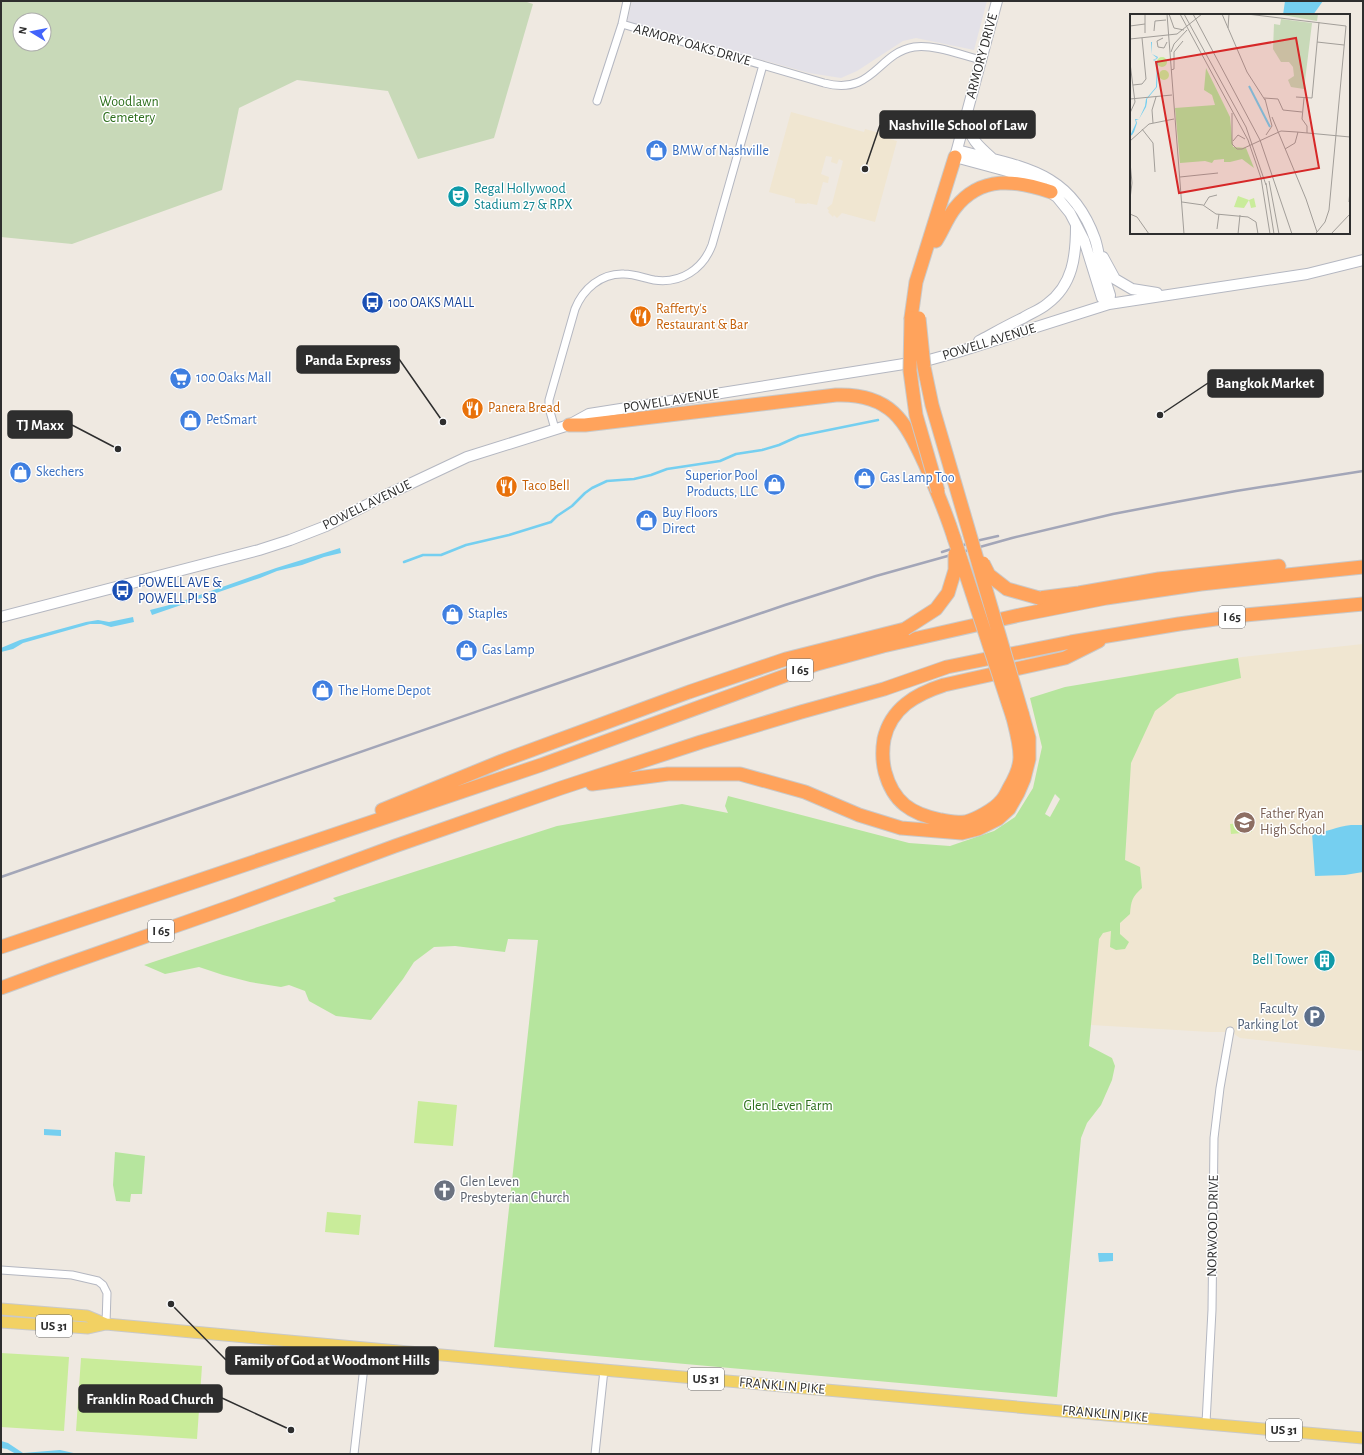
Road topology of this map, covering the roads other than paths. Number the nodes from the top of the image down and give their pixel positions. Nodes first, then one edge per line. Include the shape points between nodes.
1 (627, 1) edge
2 (997, 1) edge
3 (622, 24) junction
4 (981, 60) junction
5 (762, 65) junction
6 (597, 101) dead end
7 (966, 116) junction
8 (956, 154) junction
9 (994, 160) junction
10 (1051, 192) junction
11 (1076, 226) junction
12 (936, 241) junction
13 (1099, 250) junction
14 (1363, 260) edge
15 (1167, 295) junction
16 (1109, 304) junction
17 (915, 318) junction
18 (958, 352) junction
19 (569, 425) junction
20 (555, 429) junction
21 (938, 491) junction
22 (970, 534) junction
23 (954, 538) junction
24 (1363, 562) edge
25 (1363, 567) edge
26 (1363, 604) edge
27 (1, 617) edge
28 (1111, 635) junction
29 (1017, 715) junction
30 (561, 788) junction
31 (259, 860) junction
32 (1, 947) edge
33 (1, 988) edge
34 (1230, 1031) dead end
35 (1, 1270) edge
36 (1, 1304) edge
37 (1, 1308) edge
38 (36, 1312) junction
39 (1, 1323) edge
40 (106, 1324) junction
41 (366, 1349) junction
42 (604, 1370) junction
43 (1206, 1423) junction
44 (1363, 1438) edge
45 (354, 1454) edge
46 (595, 1454) edge

1 - 3 street
2 - 4 main road, ARMORY DRIVE
3 - 5 street, ARMORY OAKS DRIVE
3 - 6 street
4 - 5 street, ARMORY OAKS DRIVE via 932,47 913,47 899,52 862,81 840,86
4 - 7 main road, ARMORY DRIVE
5 - 20 street, ARMORY OAKS DRIVE via 708,255 694,271 678,279 661,281 632,274 616,274 597,281 586,290 575,309 549,400
7 - 8 main road, ARMORY DRIVE
7 - 9 main road via 968,131 978,146
8 - 9 main road
8 - 10 main road via 1024,177
8 - 12 highway
8 - 17 highway via 916,282
9 - 13 main road via 1032,170 1060,185 1080,209
10 - 11 main road via 1066,208
10 - 12 highway via 1012,182 980,188 968,195 954,209
11 - 16 main road via 1084,240 1102,298
11 - 18 main road via 1073,267 1057,296 1041,308
12 - 17 highway
13 - 15 main road via 1116,279 1132,289
13 - 16 main road via 1110,295
14 - 15 main road, POWELL AVENUE via 1307,274
15 - 16 main road, POWELL AVENUE
16 - 18 main road, POWELL AVENUE
17 - 21 highway, bridge via 910,371 916,415
17 - 22 highway, bridge via 932,406
18 - 19 main road, POWELL AVENUE via 929,360 870,370 589,414
19 - 20 main road, POWELL AVENUE
19 - 21 highway, bridge via 836,395 869,398 891,410 905,425
20 - 27 main road, POWELL AVENUE via 467,457 326,526 290,540
21 - 23 highway
22 - 24 highway, bridge via 989,575 1007,589 1039,598 1174,577 1287,565
22 - 29 highway, bridge
23 - 29 highway, bridge
23 - 31 highway, bridge via 955,570 948,593 936,609 905,629 786,659 681,695 502,761
25 - 31 highway, I 65 via 1201,584 1106,598 884,646 817,664 541,765
26 - 28 highway, I 65 via 1245,615
28 - 29 highway via 1065,658 944,685 907,701 891,721 885,734 883,748 882,760 888,784 895,796 905,806 933,818 965,822 980,816 1001,801 1016,776 1020,757
28 - 30 highway, I 65 via 947,667 884,689 701,742
29 - 30 highway via 1029,738 1029,758 1018,793 1009,809 998,819 978,829 962,833 902,828 858,815 805,792 740,774 668,774
30 - 33 highway, I 65
31 - 32 highway, I 65
34 - 43 street, NORWOOD DRIVE via 1214,1136 1212,1310
35 - 40 street via 72,1275 98,1281 107,1293
36 - 38 main road
37 - 38 main road, FRANKLIN PIKE / US 31
38 - 40 main road, FRANKLIN PIKE / US 31 via 87,1316
39 - 40 main road, FRANKLIN PIKE / US 31 via 88,1328
40 - 41 main road, FRANKLIN PIKE / US 31
41 - 42 main road, FRANKLIN PIKE / US 31
41 - 45 street
42 - 43 main road, FRANKLIN PIKE / US 31
42 - 46 street
43 - 44 main road, FRANKLIN PIKE / US 31

